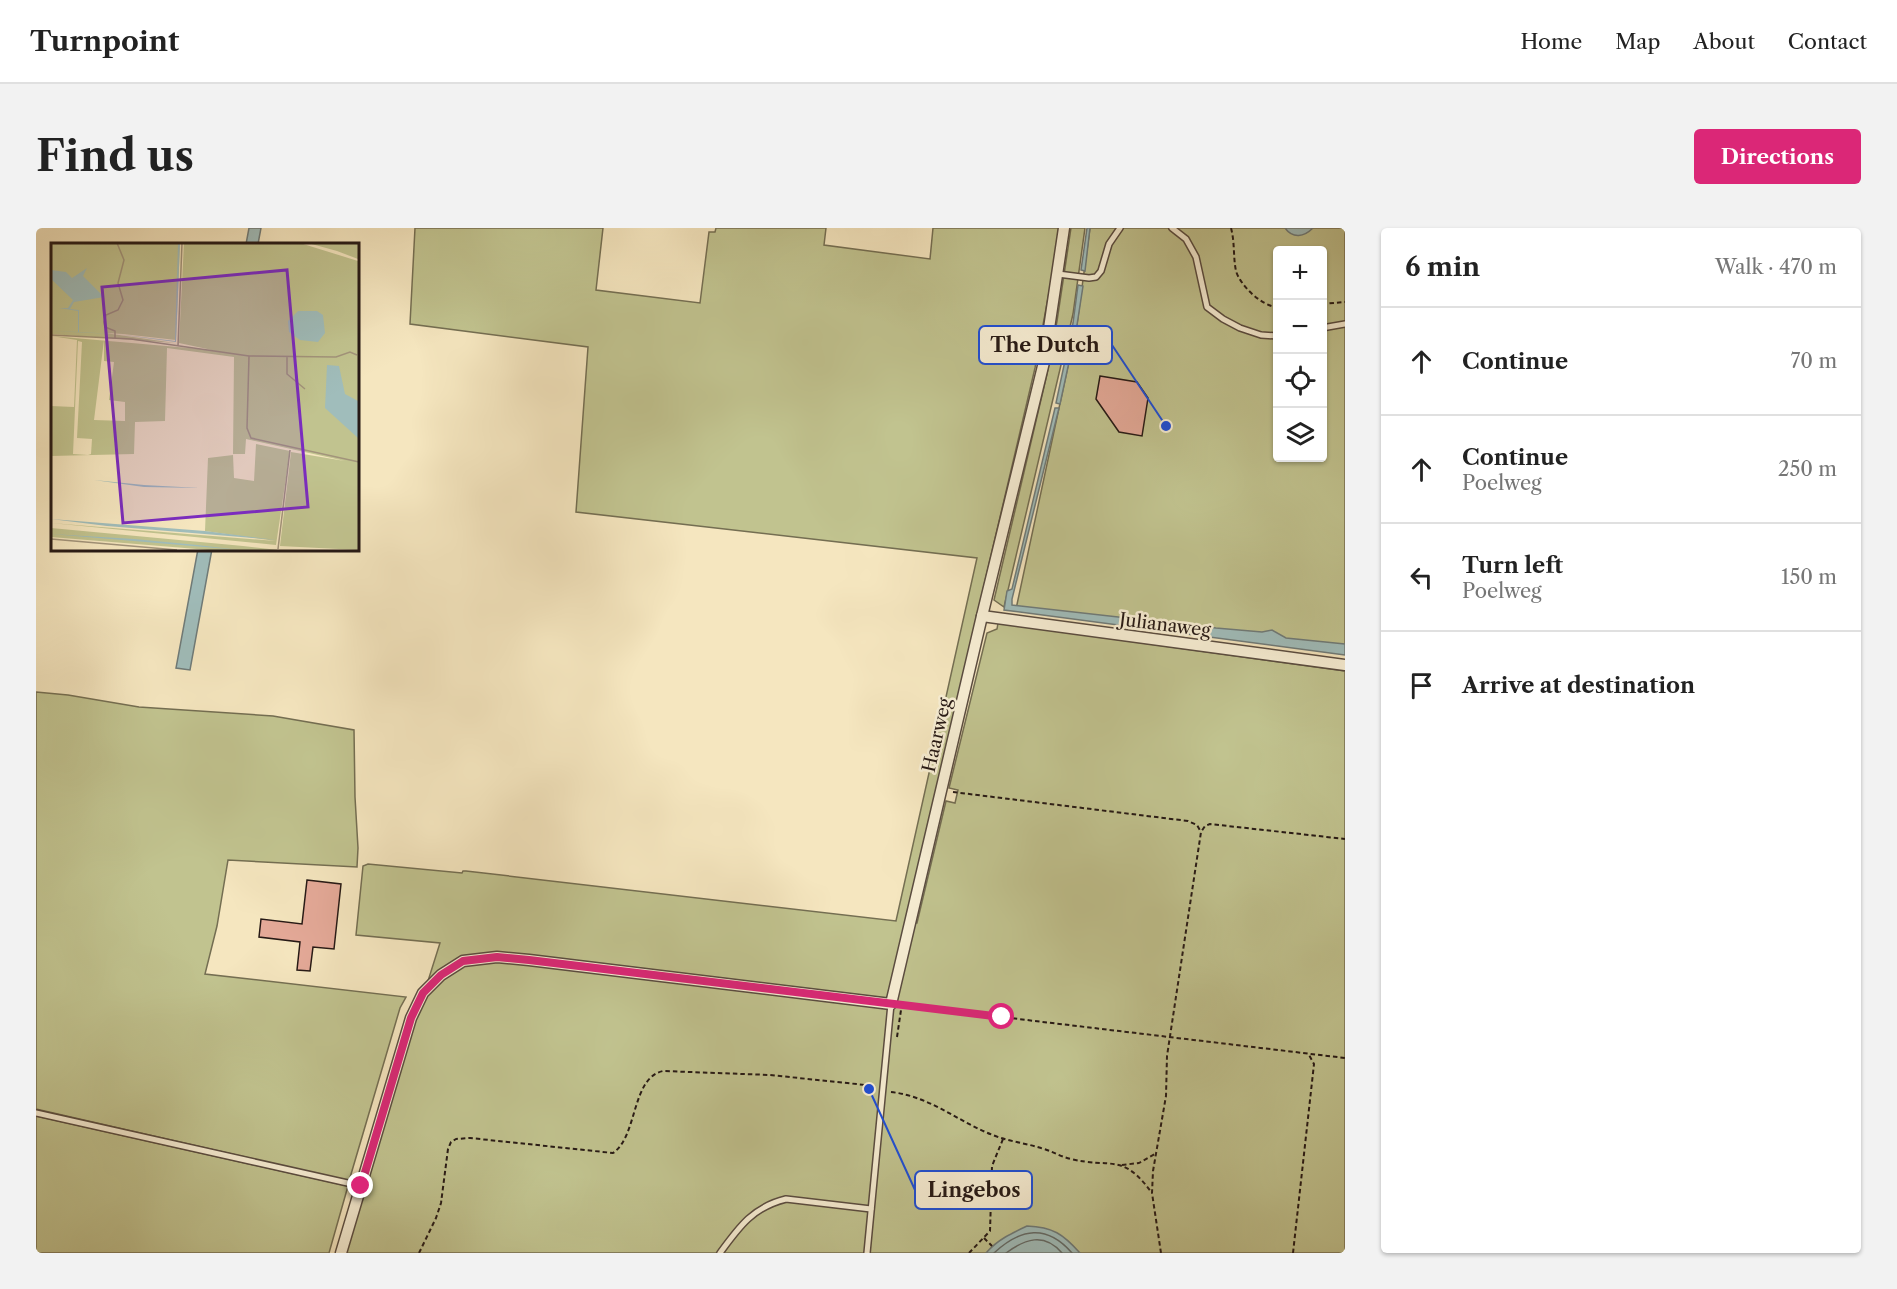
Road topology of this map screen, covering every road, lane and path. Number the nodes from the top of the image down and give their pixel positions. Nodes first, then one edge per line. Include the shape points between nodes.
1 (1064, 228) edge
2 (1120, 228) edge
3 (1172, 228) edge
4 (1231, 228) edge
5 (1058, 274) junction
6 (1345, 302) edge
7 (1327, 303) edge
8 (1273, 307) edge
9 (1345, 324) edge
10 (1327, 327) edge
11 (1273, 336) edge
12 (981, 616) junction
13 (1345, 665) edge
14 (941, 791) junction
15 (1201, 832) junction
16 (1345, 839) edge
17 (891, 1004) junction
18 (1171, 1036) junction
19 (1310, 1055) junction
20 (1345, 1058) edge
21 (874, 1086) dead end
22 (883, 1087) junction
23 (36, 1113) edge
24 (1003, 1139) junction
25 (1155, 1154) junction
26 (1121, 1165) junction
27 (361, 1186) junction
28 (1152, 1193) junction
29 (871, 1209) junction
30 (984, 1238) junction
31 (992, 1246) dead end
32 (341, 1253) edge
33 (419, 1253) edge
34 (720, 1253) edge
35 (867, 1253) edge
36 (969, 1253) edge
37 (1161, 1253) edge
38 (1293, 1253) edge

1 - 5 street, Haarweg
2 - 5 lane via 1096,277
3 - 11 lane via 1186,239 1196,257 1208,308 1240,328
4 - 8 path via 1242,282
5 - 12 street, Haarweg via 1044,362
6 - 7 path
9 - 10 lane
12 - 13 street, Julianaweg
12 - 14 street, Haarweg
14 - 15 path via 1188,821
14 - 17 street, Haarweg
15 - 16 path via 1210,824
15 - 18 path
17 - 18 path
17 - 22 lane, Haarweg
17 - 27 street via 529,960 497,957 463,961 423,993 411,1018
18 - 19 path
18 - 25 path via 1166,1096
19 - 20 path
19 - 38 path via 1314,1064
21 - 33 path via 770,1075 663,1071 650,1079 642,1092 628,1134 613,1154 456,1139 448,1149 441,1203
22 - 24 path via 934,1103
22 - 29 lane, Haarweg
23 - 27 lane
24 - 26 path via 1044,1148 1068,1159
24 - 30 path via 992,1167 990,1231
25 - 26 path
25 - 28 path
26 - 28 path via 1137,1175
27 - 32 street
28 - 37 path
29 - 34 lane via 786,1199 773,1202 753,1214
29 - 35 lane, Haarweg
30 - 31 path
30 - 36 path

